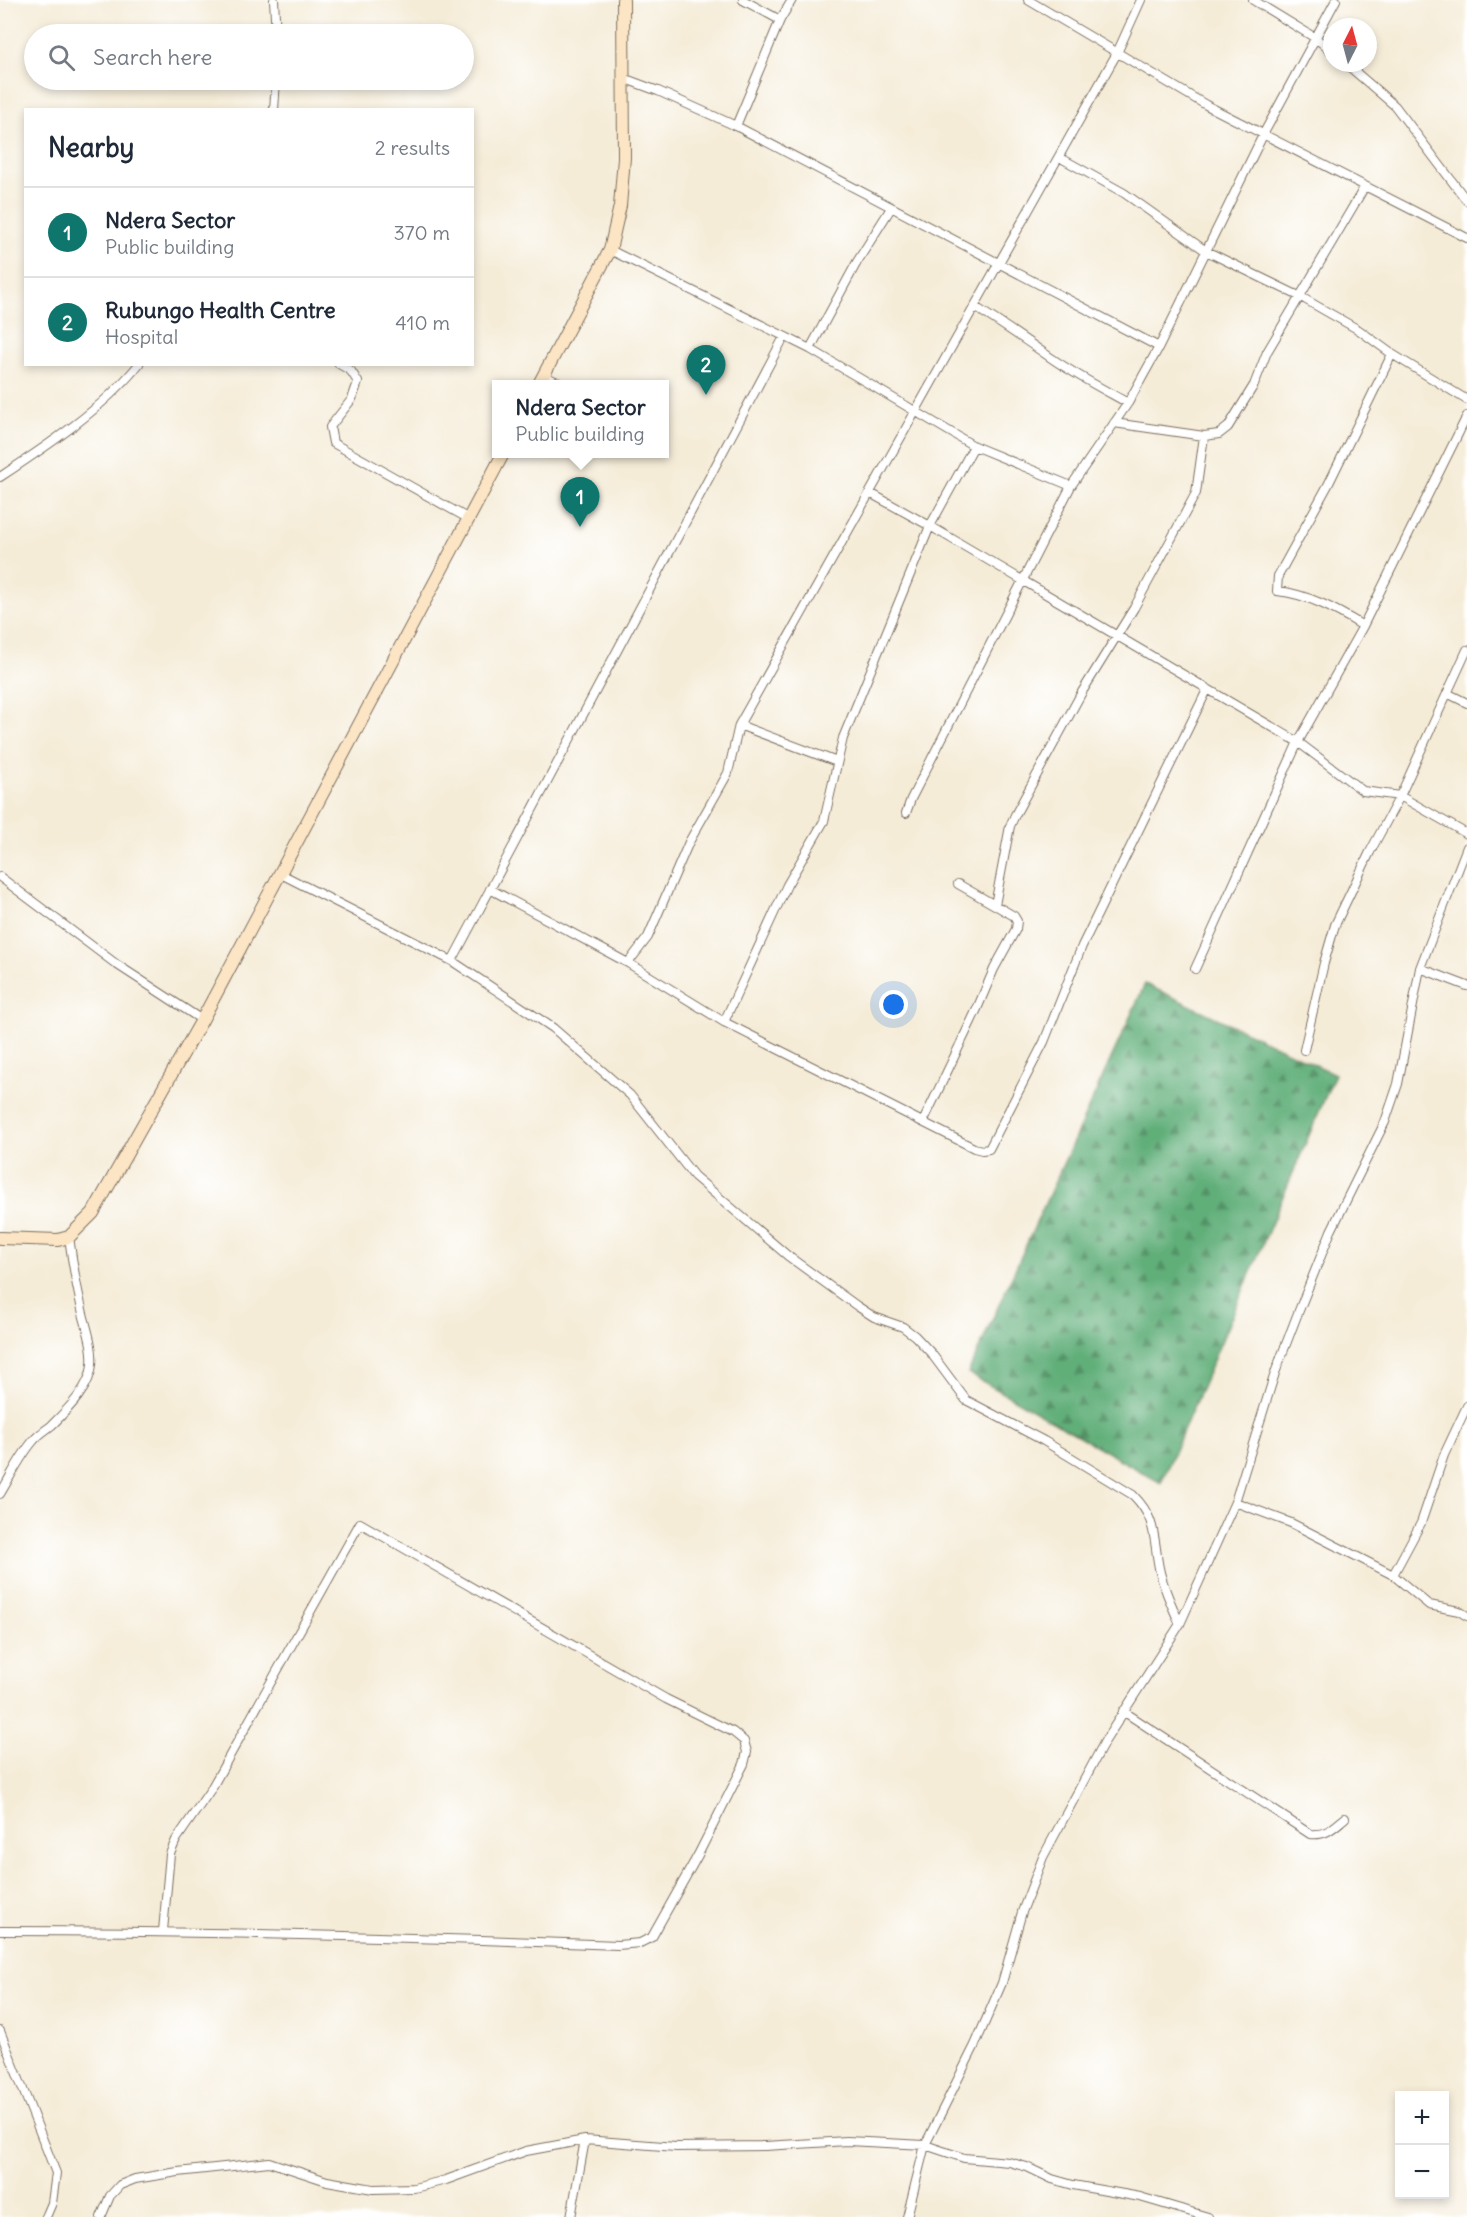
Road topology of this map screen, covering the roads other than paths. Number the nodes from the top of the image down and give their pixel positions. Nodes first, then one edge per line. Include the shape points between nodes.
1 (274, 0) edge
2 (623, 0) edge
3 (743, 0) edge
4 (792, 0) edge
5 (1029, 0) edge
6 (1141, 0) edge
7 (1252, 0) edge
8 (1336, 0) edge
9 (780, 20) junction
10 (275, 24) edge
11 (1317, 39) junction
12 (1323, 44) edge
13 (1117, 53) junction
14 (1355, 72) edge
15 (623, 78) junction
16 (275, 90) edge
17 (274, 108) edge
18 (736, 126) junction
19 (1264, 133) junction
20 (1059, 157) junction
21 (1364, 188) junction
22 (1467, 201) edge
23 (891, 208) junction
24 (1467, 238) edge
25 (610, 250) junction
26 (1206, 251) junction
27 (998, 263) junction
28 (1301, 297) junction
29 (975, 307) junction
30 (784, 337) junction
31 (1159, 347) junction
32 (810, 349) junction
33 (1392, 354) junction
34 (137, 366) edge
35 (342, 366) edge
36 (541, 380) edge
37 (1467, 400) edge
38 (1128, 403) junction
39 (915, 412) junction
40 (1467, 417) edge
41 (1114, 423) junction
42 (1204, 436) junction
43 (974, 446) junction
44 (500, 458) edge
45 (0, 477) edge
46 (1071, 486) junction
47 (870, 493) junction
48 (469, 519) junction
49 (930, 526) junction
50 (1022, 580) junction
51 (1363, 626) junction
52 (1116, 636) junction
53 (1467, 650) edge
54 (1207, 690) junction
55 (1447, 693) junction
56 (1467, 703) edge
57 (739, 725) junction
58 (1298, 742) junction
59 (837, 762) junction
60 (1400, 796) junction
61 (906, 813) dead end
62 (1467, 834) edge
63 (1467, 847) edge
64 (279, 873) junction
65 (0, 877) edge
66 (958, 884) dead end
67 (490, 889) junction
68 (995, 905) junction
69 (452, 961) junction
70 (628, 963) junction
71 (1420, 968) junction
72 (1195, 969) dead end
73 (1467, 986) edge
74 (202, 1020) junction
75 (724, 1022) junction
76 (1304, 1050) dead end
77 (923, 1122) junction
78 (69, 1237) junction
79 (0, 1238) edge
80 (1467, 1406) edge
81 (0, 1494) edge
82 (1235, 1502) junction
83 (1393, 1575) junction
84 (1467, 1616) edge
85 (1180, 1624) junction
86 (1123, 1711) junction
87 (1345, 1818) dead end
88 (0, 1931) edge
89 (163, 1931) junction
90 (0, 2031) edge
91 (585, 2140) junction
92 (925, 2145) junction
93 (46, 2217) edge
94 (100, 2217) edge
95 (571, 2217) edge
96 (907, 2217) edge
97 (1208, 2217) edge

1 - 10 street
2 - 15 main road
3 - 9 street
4 - 9 street
5 - 13 street
6 - 13 street
7 - 11 street
8 - 11 street
9 - 18 street
11 - 12 street
11 - 19 street
13 - 19 street via 1206,105
13 - 20 street
14 - 22 street via 1395,106
15 - 18 street
15 - 25 main road via 624,158 620,206
16 - 17 street
18 - 23 street
19 - 21 street
19 - 26 street
20 - 26 street via 1124,193
20 - 27 street
21 - 24 street
21 - 28 street
23 - 27 street
23 - 32 street
25 - 30 street
25 - 36 main road
26 - 28 street
26 - 31 street
27 - 29 street
27 - 31 street
28 - 33 street
28 - 42 street via 1228,427 1219,434
29 - 38 street
29 - 39 street
30 - 32 street
30 - 67 street
31 - 38 street
32 - 39 street
33 - 37 street
33 - 51 street via 1276,583 1277,591 1308,599
34 - 45 street via 100,403 43,449
35 - 48 street via 358,382 352,399 330,427 333,443
38 - 41 street
39 - 43 street
39 - 47 street
40 - 51 street
41 - 42 street
41 - 46 street
42 - 52 street via 1196,493
43 - 46 street
43 - 49 street
44 - 48 main road
46 - 50 street
47 - 49 street
47 - 57 street
48 - 64 main road
49 - 50 street
49 - 59 street via 843,738
50 - 52 street
50 - 61 street
51 - 58 street
52 - 54 street
52 - 68 street via 1010,826
53 - 55 street
54 - 58 street
54 - 77 street via 1082,946 1044,1042 989,1149 974,1149
55 - 56 street
55 - 60 street
57 - 59 street
57 - 70 street via 728,773 689,842 648,937
58 - 60 street via 1363,791
58 - 72 street
59 - 75 street via 824,821 787,885
60 - 62 street
60 - 76 street via 1335,925
63 - 71 street
64 - 69 street
64 - 74 main road
65 - 74 street via 116,964
66 - 68 street
67 - 69 street
67 - 70 street
68 - 77 street via 1014,916 1016,930
69 - 85 street via 553,1028 630,1095 694,1176 788,1256 874,1317 903,1327 915,1336 966,1400 1044,1441 1132,1495 1150,1517 1164,1585
70 - 75 street
71 - 73 street
71 - 82 street via 1398,1084 1296,1318
74 - 78 main road via 93,1213
75 - 77 street
78 - 79 main road via 38,1241
78 - 81 street via 91,1349 90,1376 52,1425 35,1438
80 - 83 street via 1444,1455 1421,1523
82 - 83 street via 1291,1523
82 - 85 street
83 - 84 street via 1429,1605
85 - 86 street
86 - 87 street via 1310,1834 1329,1832
86 - 92 street via 1044,1857 1022,1912 1002,1983
88 - 89 street
89 - 89 street via 170,1854 176,1840 217,1779 360,1523 744,1741 744,1764 698,1855 652,1936 640,1943
90 - 93 street via 56,2173
91 - 92 street via 676,2147 847,2141
91 - 94 street via 526,2151 414,2188 373,2189 327,2181 269,2162 156,2175 120,2185
91 - 95 street
92 - 96 street
92 - 97 street via 964,2158 1028,2166 1073,2185

